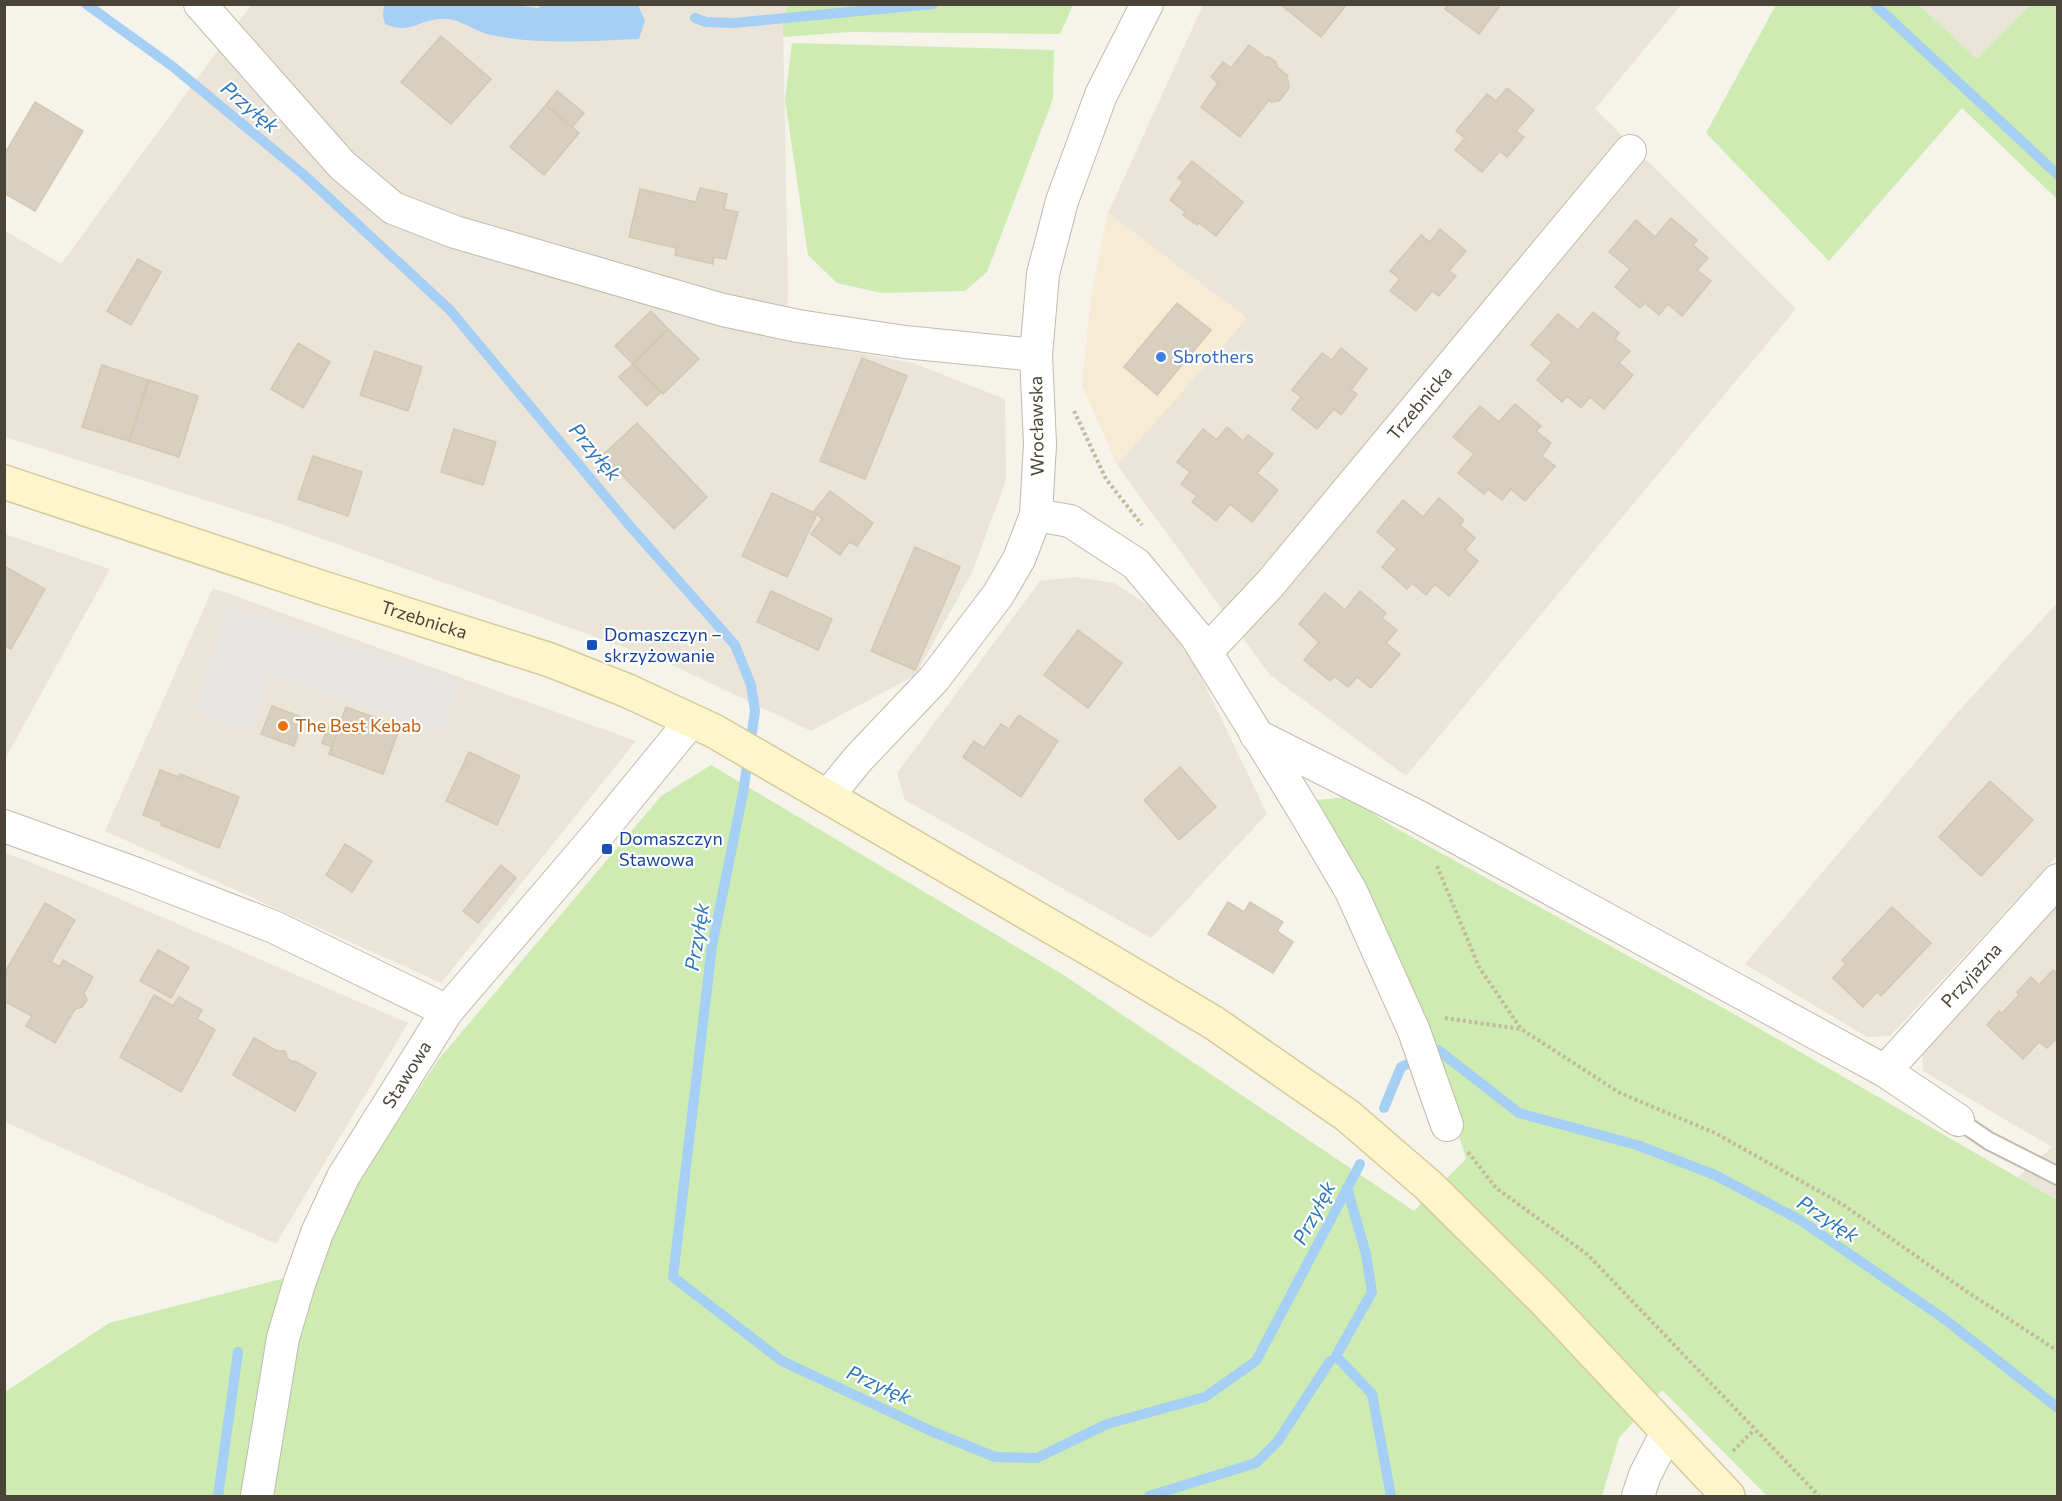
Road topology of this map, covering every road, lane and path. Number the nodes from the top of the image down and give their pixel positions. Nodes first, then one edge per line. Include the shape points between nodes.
1 (201, 4) edge
2 (1147, 4) edge
3 (1630, 151) dead end
4 (1036, 355) junction
5 (1071, 402) dead end
6 (4, 482) edge
7 (1036, 514) junction
8 (1148, 533) dead end
9 (1206, 652) junction
10 (702, 726) junction
11 (1256, 735) junction
12 (827, 797) junction
13 (1417, 816) junction
14 (4, 826) edge
15 (2058, 880) edge
16 (447, 1011) junction
17 (1411, 1024) junction
18 (1521, 1029) junction
19 (1885, 1071) junction
20 (1958, 1120) joint
21 (1447, 1125) joint
22 (2058, 1176) edge
23 (2058, 1351) edge
24 (1667, 1432) junction
25 (257, 1497) edge
26 (1638, 1497) edge
27 (1728, 1497) edge
28 (1819, 1497) edge

1 - 4 street via 342,165 393,207 455,232 723,310 906,342
2 - 4 street, Wrocławska via 1101,95 1062,201 1043,274
3 - 9 street, Trzebnicka via 1270,584
4 - 7 street, Wrocławska via 1040,444
5 - 8 path via 1106,479
6 - 10 street, Trzebnicka via 550,660
7 - 9 street via 1070,521 1136,564
7 - 12 street, Wrocławska via 1019,559 998,595 934,679
9 - 11 street
10 - 12 street, Trzebnicka
10 - 16 street, Stawowa via 600,832
11 - 13 street
11 - 17 street via 1351,891
12 - 24 street, Trzebnicka via 1214,1023 1348,1116 1430,1186
13 - 18 path via 1479,967
13 - 19 street
14 - 16 street via 274,927
15 - 19 street, Przyjazna
16 - 25 street, Stawowa via 343,1177 317,1233 283,1338
17 - 18 path via 1445,1018
17 - 21 street
18 - 23 path via 1620,1093 1715,1133 1842,1204
19 - 20 street
20 - 22 lane via 1989,1141
21 - 28 path via 1496,1188 1587,1254
24 - 26 street
24 - 27 street, Trzebnicka

